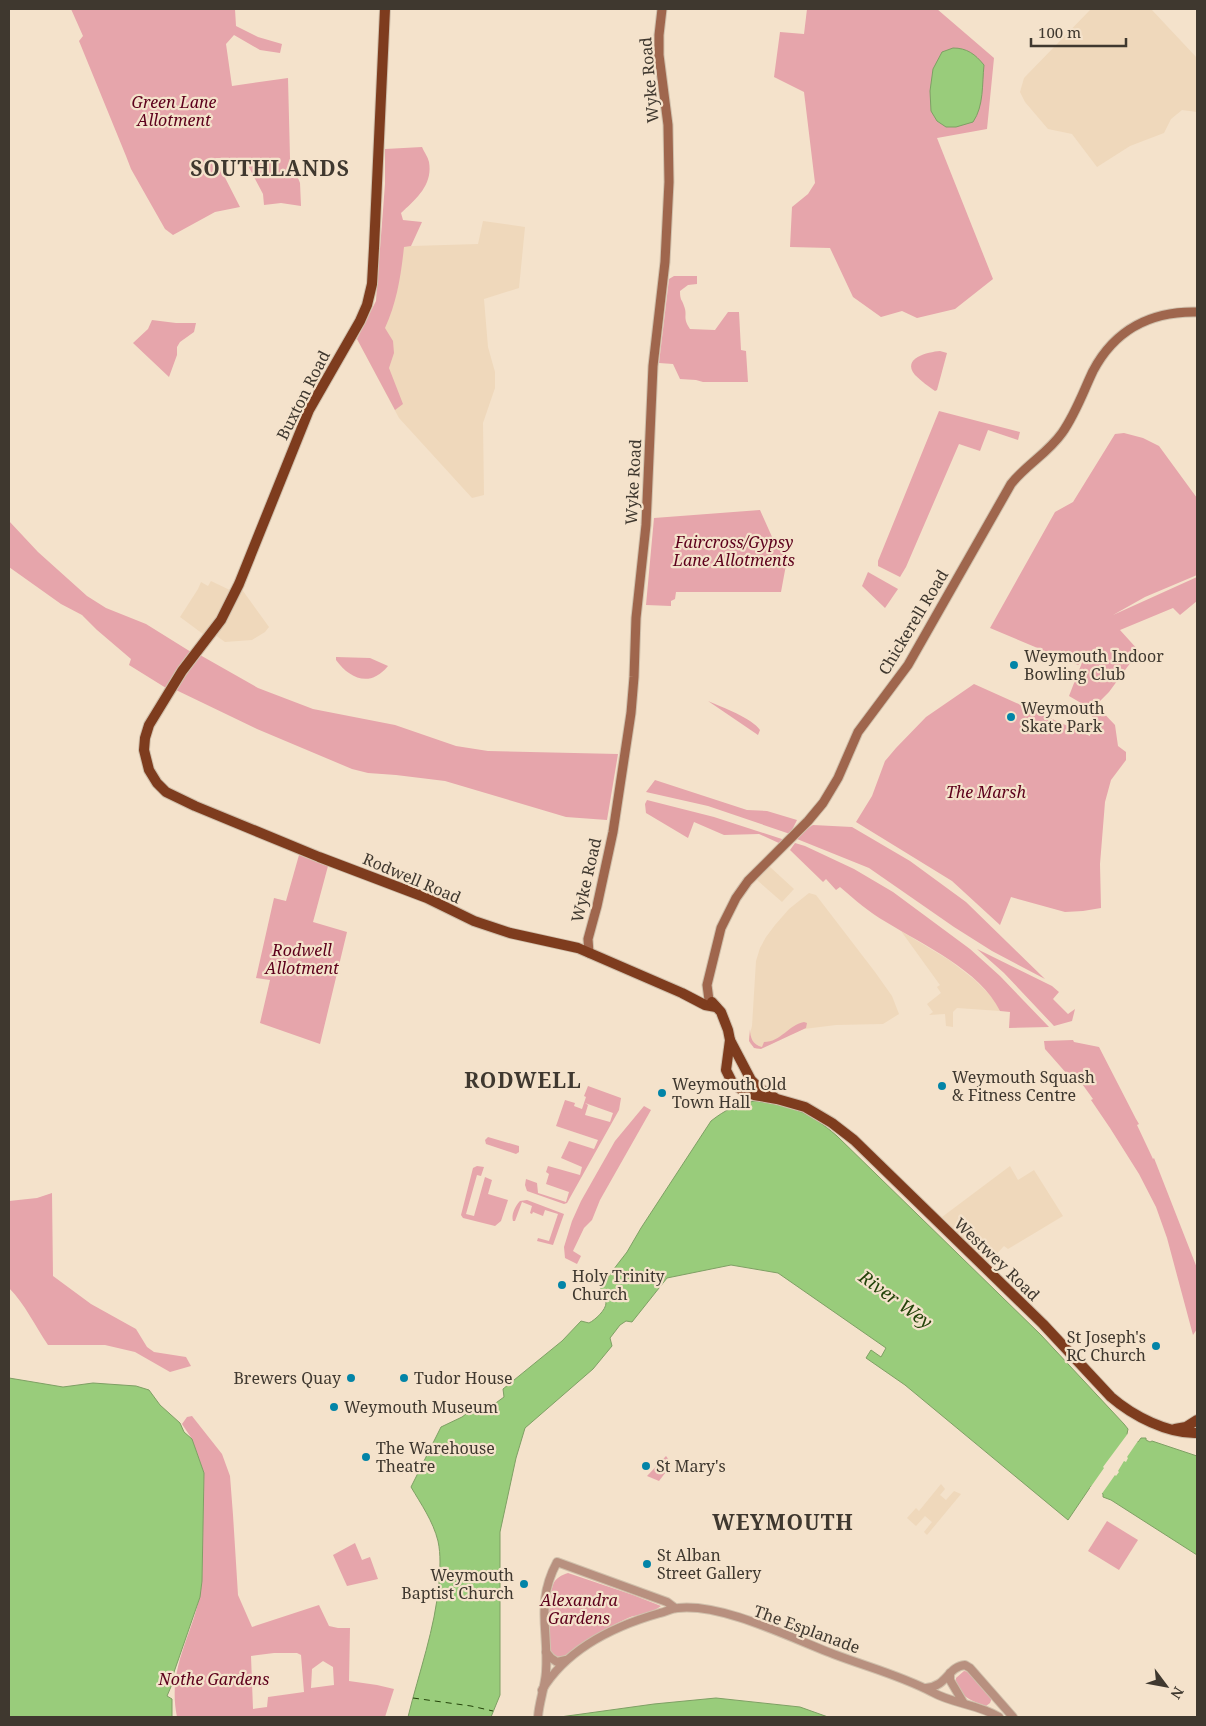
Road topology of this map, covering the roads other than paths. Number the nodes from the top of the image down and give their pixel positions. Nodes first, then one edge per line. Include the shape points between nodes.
1 (386, 9) edge
2 (662, 9) edge
3 (1197, 312) edge
4 (147, 765) joint
5 (589, 953) junction
6 (713, 1003) junction
7 (730, 1040) junction
8 (777, 1099) junction
9 (1197, 1420) edge
10 (1186, 1427) junction
11 (1197, 1427) edge
12 (1174, 1430) junction
13 (1197, 1433) edge
14 (675, 1608) junction
15 (546, 1652) junction
16 (567, 1659) junction
17 (950, 1674) junction
18 (926, 1688) junction
19 (542, 1690) junction
20 (994, 1696) junction
21 (963, 1702) junction
22 (986, 1710) junction
23 (538, 1717) edge
24 (999, 1717) edge
25 (1013, 1717) edge

1 - 4 highway, Buxton Road via 373,274 368,300 360,321 309,410 228,607 171,687 146,732 144,750
2 - 5 main road, Wyke Road via 658,48 668,125 668,182 665,262 653,366 646,525 630,721 612,840 588,939
3 - 6 main road, Chickerell Road via 1153,317 1117,340 1099,362 1075,413 1060,436 1011,484 908,665 858,732 823,803 748,881 736,898 721,928 707,985
4 - 5 highway, Rodwell Road via 163,790 195,806 319,858 427,898 474,921
5 - 6 highway, Rodwell Road
6 - 7 highway via 726,1024
7 - 8 highway, Westwey Road via 754,1084
7 - 8 highway, Westwey Road via 726,1070 732,1082 750,1094
8 - 12 highway, Westwey Road via 813,1111 854,1140 1043,1324 1111,1398 1142,1418
9 - 10 highway
10 - 11 highway
10 - 12 highway
12 - 13 highway, Westwey Road
14 - 15 street, The Esplanade via 666,1602 556,1565 544,1597
14 - 16 street, The Esplanade via 604,1634
14 - 18 street, The Esplanade via 723,1613
15 - 16 street via 557,1662
15 - 19 street, The Esplanade
16 - 19 street, The Esplanade
17 - 18 street via 939,1685
17 - 20 street via 956,1666 969,1666
17 - 21 street via 950,1680
18 - 21 street, The Esplanade
19 - 23 street, The Esplanade
20 - 22 street via 996,1703
20 - 25 street
21 - 22 street, The Esplanade
22 - 24 street, The Esplanade

